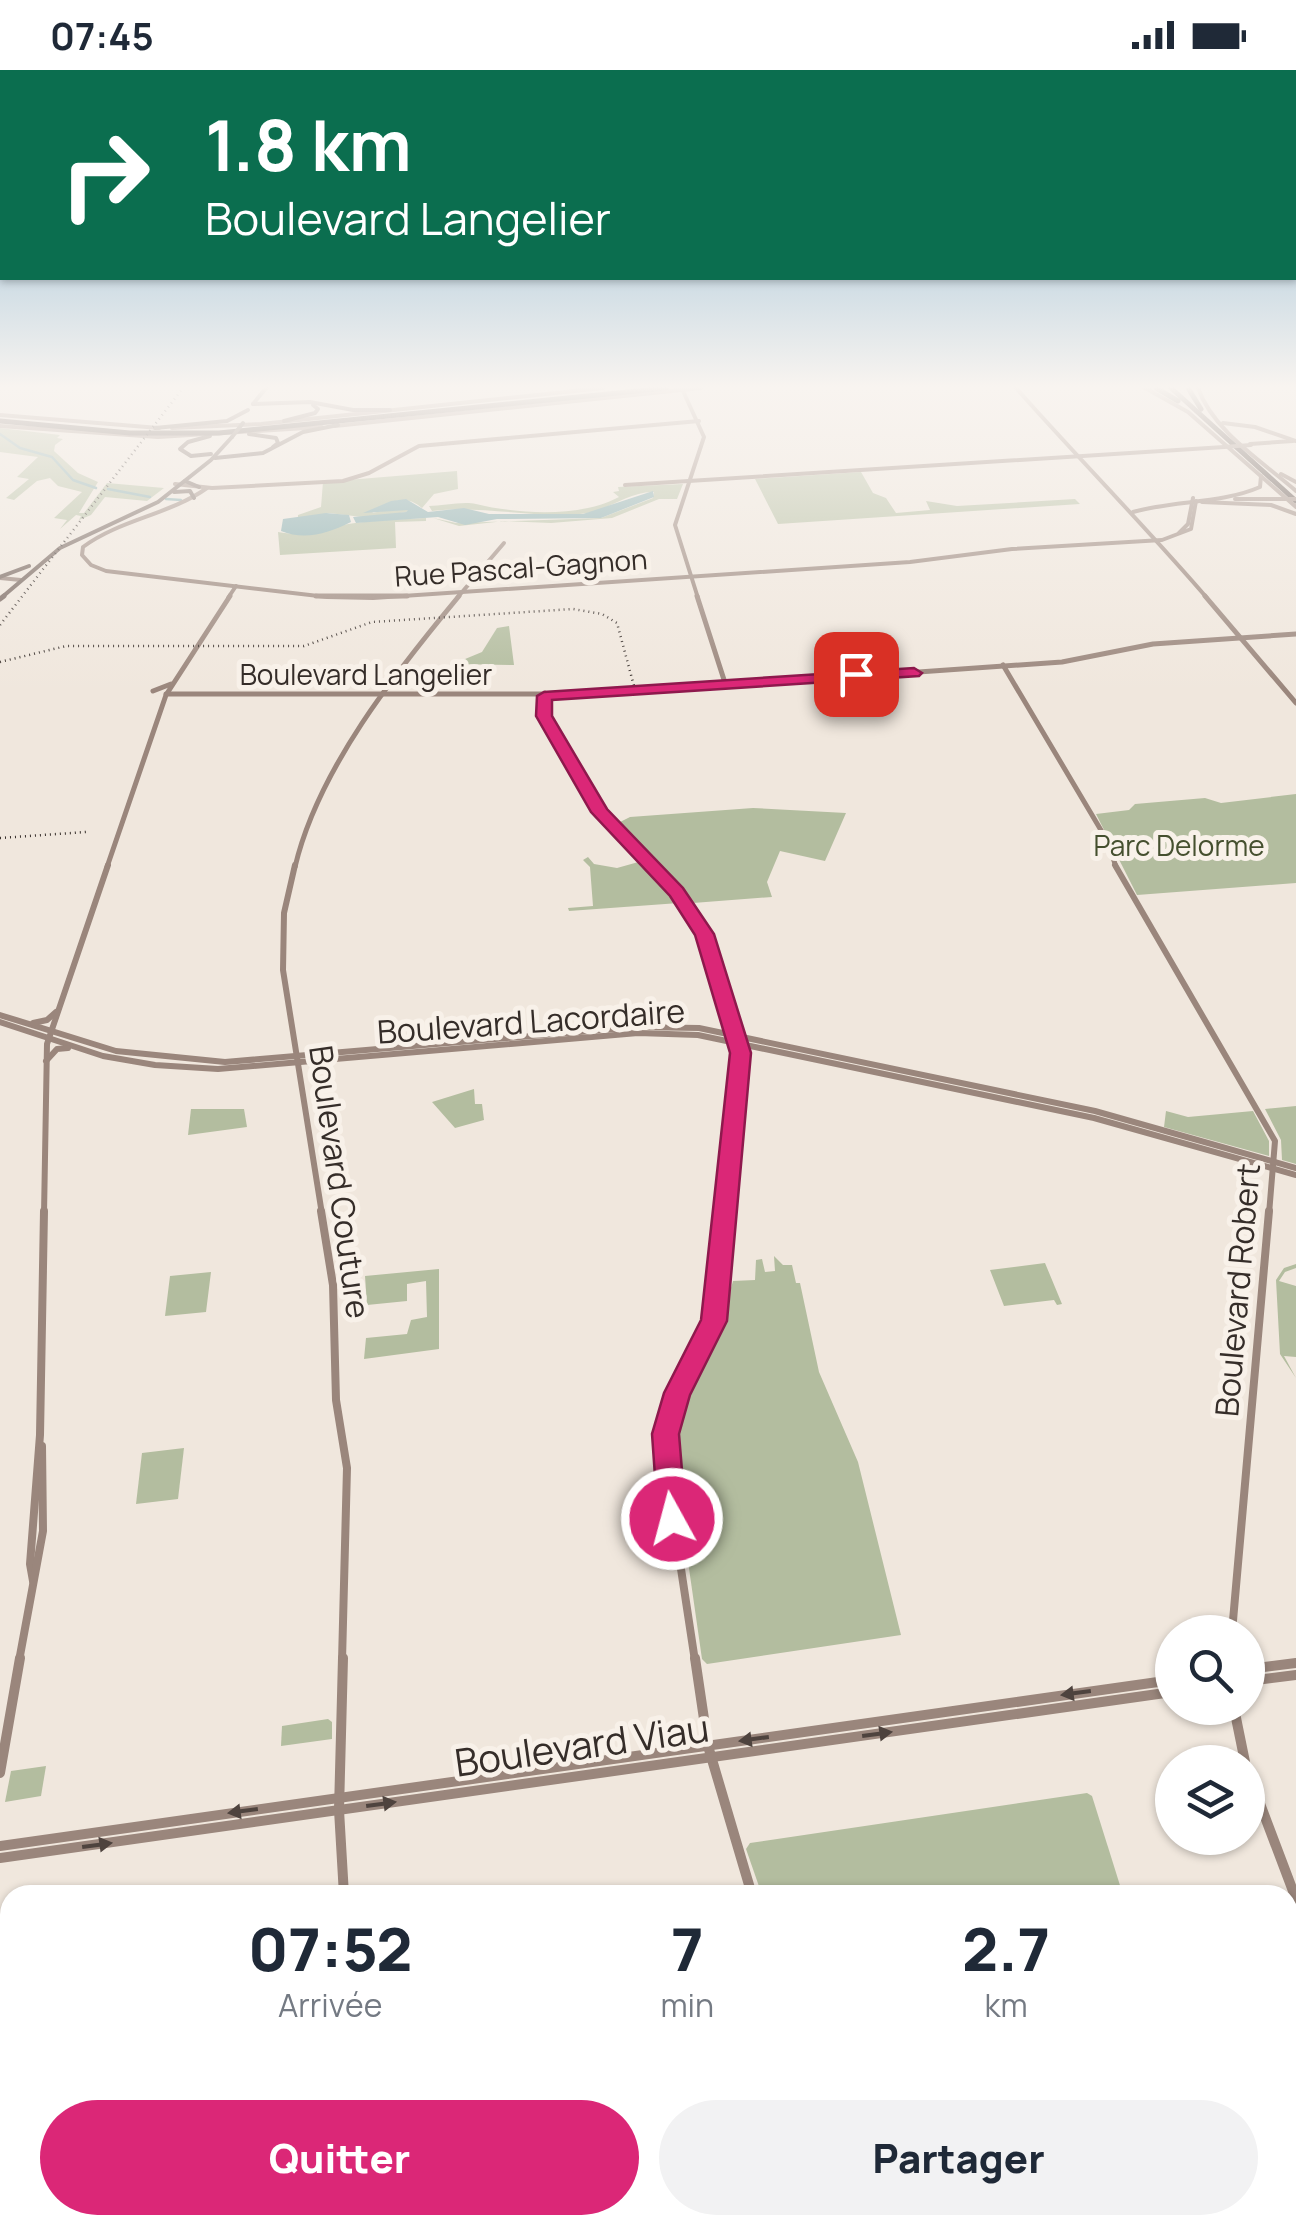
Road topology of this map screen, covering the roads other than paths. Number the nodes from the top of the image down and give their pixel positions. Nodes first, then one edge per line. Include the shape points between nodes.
1 (172, 489) edge
2 (173, 489) edge
3 (202, 489) edge
4 (685, 489) edge
5 (1110, 489) edge
6 (1256, 489) edge
7 (165, 496) junction
8 (194, 498) junction
9 (1215, 499) junction
10 (1296, 499) edge
11 (1193, 500) junction
12 (1133, 512) junction
13 (1296, 514) edge
14 (1195, 516) junction
15 (1156, 539) junction
16 (504, 543) dead end
17 (28, 566) junction
18 (693, 577) junction
19 (0, 578) edge
20 (18, 580) junction
21 (223, 585) junction
22 (236, 586) junction
23 (248, 588) junction
24 (461, 593) junction
25 (0, 596) edge
26 (230, 596) junction
27 (1295, 632) edge
28 (1241, 637) junction
29 (1004, 666) junction
30 (172, 684) junction
31 (725, 684) junction
32 (167, 692) junction
33 (184, 693) junction
34 (386, 694) junction
35 (545, 695) junction
36 (1296, 703) edge
37 (162, 706) junction
38 (60, 1006) junction
39 (0, 1018) edge
40 (26, 1022) junction
41 (50, 1035) junction
42 (736, 1038) junction
43 (79, 1049) junction
44 (297, 1061) junction
45 (46, 1062) junction
46 (1274, 1166) junction
47 (1296, 1172) edge
48 (1234, 1615) edge
49 (1296, 1663) edge
50 (1265, 1667) edge
51 (1296, 1675) edge
52 (1265, 1679) edge
53 (1155, 1682) edge
54 (1155, 1694) edge
55 (708, 1746) junction
56 (711, 1758) junction
57 (0, 1773) edge
58 (339, 1797) junction
59 (339, 1810) junction
60 (1265, 1817) edge
61 (0, 1846) edge
62 (0, 1858) edge
63 (343, 1885) edge
64 (749, 1885) edge
65 (1291, 1885) edge

1 - 17 main road
2 - 7 main road
3 - 8 street
4 - 18 street via 675,520
5 - 12 street
6 - 9 street
7 - 8 main road via 190,491
7 - 20 main road via 60,548
8 - 21 street, Rue Pascal-Gagnon via 133,519 81,551 103,570
9 - 11 street
9 - 13 street
9 - 14 street, Rue Pascal-Gagnon
10 - 11 street, bridge
11 - 12 street
11 - 14 street
11 - 15 street via 1186,527
12 - 15 street
14 - 15 street, Rue Pascal-Gagnon via 1186,533
15 - 18 street, Rue Pascal-Gagnon
15 - 28 street
16 - 24 street, Boulevard Couture
17 - 19 main road
17 - 20 main road
18 - 24 street, Rue Pascal-Gagnon
18 - 31 street
19 - 20 street
20 - 25 main road
21 - 22 street, Rue Pascal-Gagnon
21 - 26 street
22 - 23 street, Rue Pascal-Gagnon
22 - 26 street
23 - 24 street, Rue Pascal-Gagnon via 354,598
23 - 26 street
24 - 34 street, Boulevard Couture
26 - 30 street
27 - 28 street, Boulevard Langelier
27 - 28 street, Boulevard Langelier
28 - 29 street, Boulevard Langelier
28 - 36 street
29 - 31 street, Boulevard Langelier
29 - 46 street, Boulevard Robert via 1273,1134
30 - 32 street
30 - 33 street
30 - 37 street via 152,692
31 - 35 street, Boulevard Langelier
32 - 33 street, Boulevard Langelier
32 - 37 street
33 - 34 street, Boulevard Langelier
33 - 37 street
34 - 35 street, Boulevard Langelier
34 - 44 street, Boulevard Couture via 324,788 286,896 282,963
35 - 42 street via 544,716 600,812 698,923 715,958
37 - 38 street
38 - 40 street via 47,1020
38 - 41 street
39 - 40 street, Boulevard Lacordaire
39 - 41 street, Boulevard Lacordaire
40 - 41 street, Boulevard Lacordaire
41 - 43 street, Boulevard Lacordaire
41 - 44 street, Boulevard Lacordaire via 156,1058
41 - 45 street
42 - 44 street, Boulevard Lacordaire via 638,1033
42 - 46 street, Boulevard Lacordaire via 1094,1118
42 - 55 street via 741,1063 714,1321 677,1393 664,1445
43 - 44 street, Boulevard Lacordaire via 178,1067 239,1069
43 - 45 street via 61,1048
44 - 58 street, Boulevard Couture via 335,1304 336,1400 347,1468
45 - 57 street via 33,1581
46 - 47 street, Boulevard Lacordaire
46 - 48 street, Boulevard Robert
49 - 50 street
51 - 52 street
53 -> 55 street, Boulevard Viau
56 -> 54 street, Boulevard Viau
55 - 56 street
55 - 58 street, Boulevard Viau
59 -> 56 street, Boulevard Viau
56 - 64 street
58 - 59 street, Boulevard Couture
58 -> 61 street, Boulevard Viau
62 -> 59 street, Boulevard Viau
59 - 63 street, Boulevard Couture
60 - 65 street

